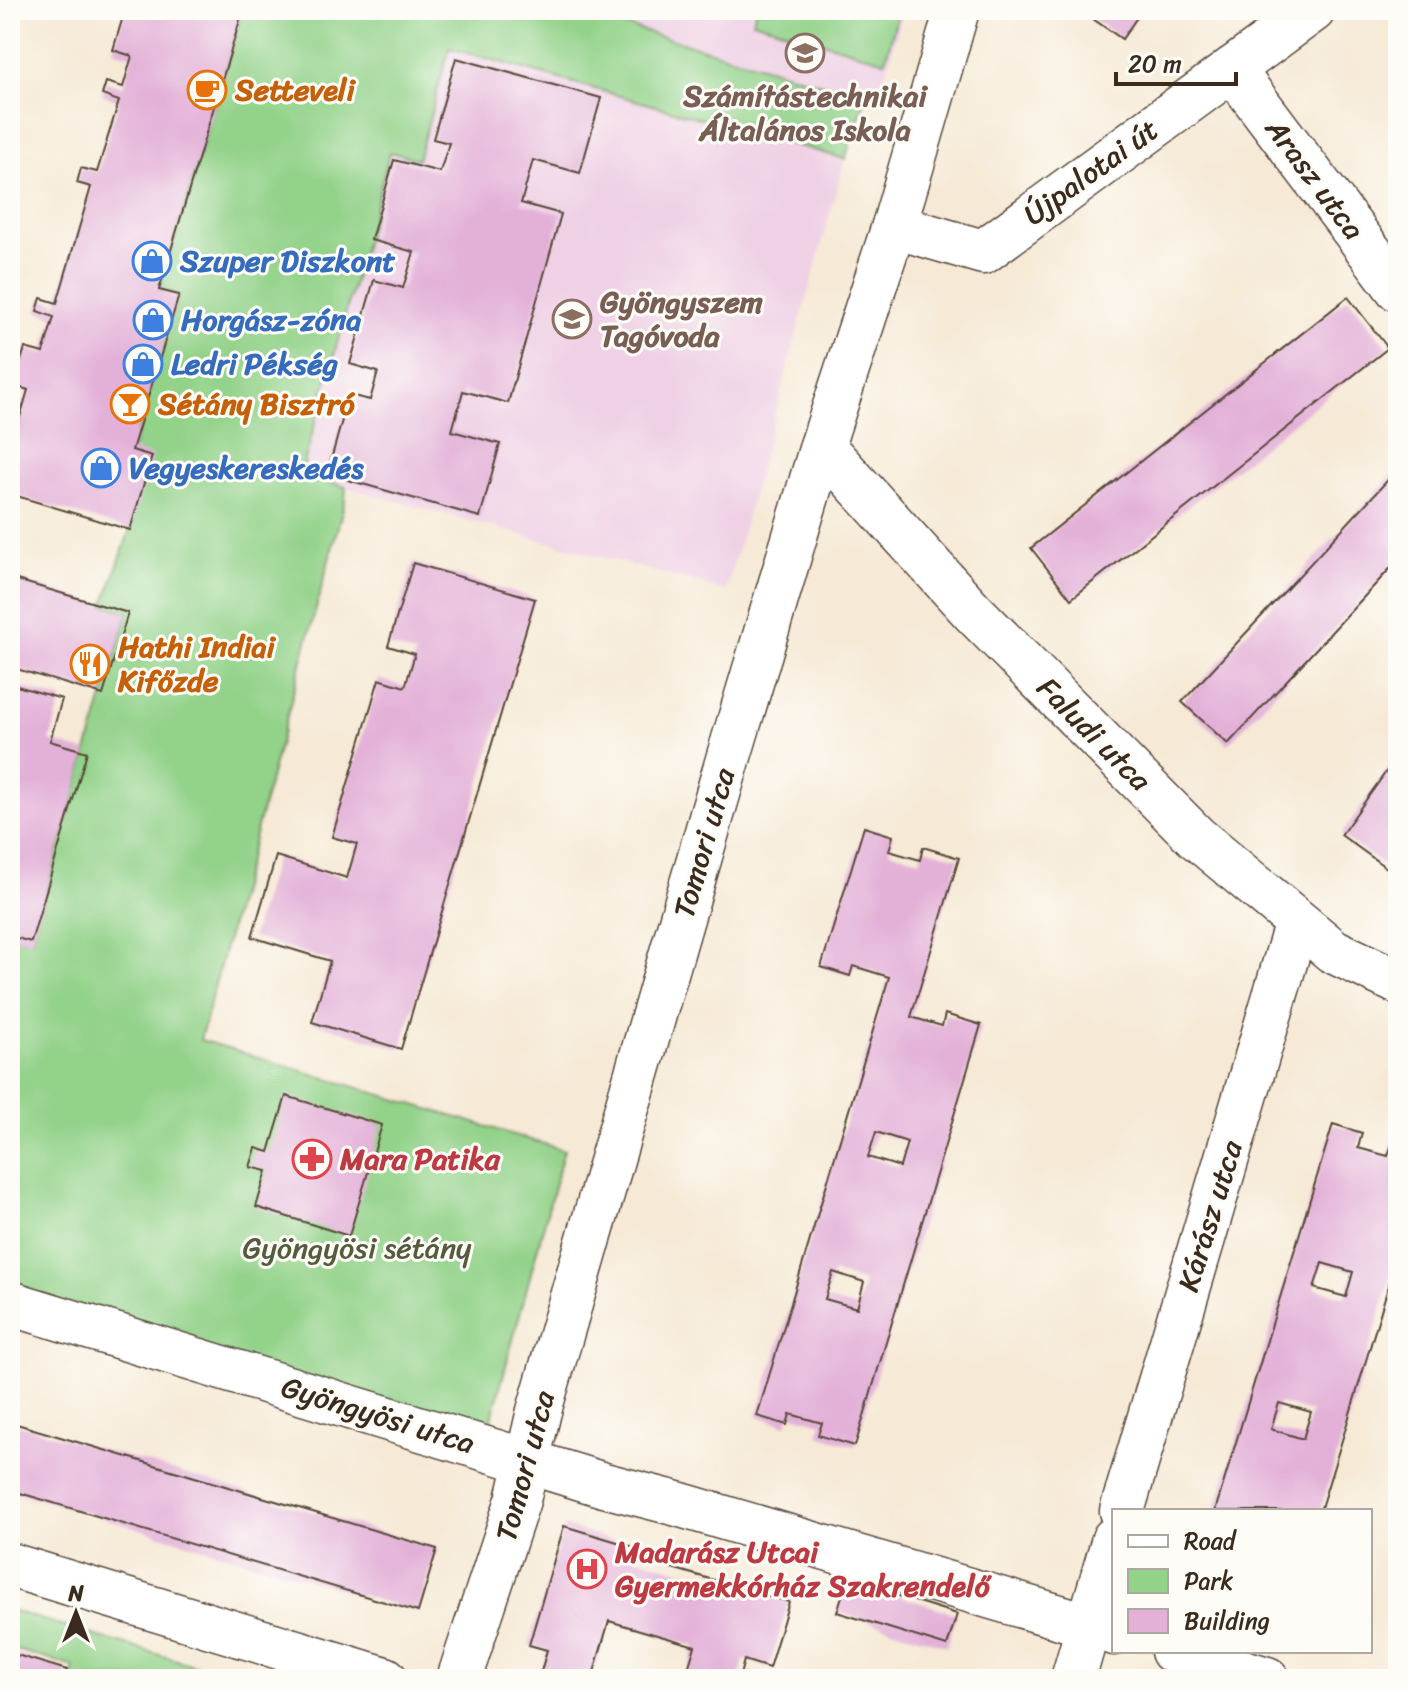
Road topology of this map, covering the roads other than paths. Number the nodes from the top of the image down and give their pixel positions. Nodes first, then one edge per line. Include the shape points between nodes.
1 (957, 10) edge
2 (1313, 10) edge
3 (1232, 69) junction
4 (894, 226) junction
5 (1398, 289) edge
6 (822, 446) junction
7 (1297, 922) junction
8 (1398, 982) edge
9 (10, 1303) edge
10 (527, 1461) junction
11 (1123, 1509) edge
12 (1112, 1553) edge
13 (10, 1565) edge
14 (1101, 1629) edge
15 (1180, 1653) edge
16 (385, 1679) edge
17 (459, 1679) edge
18 (1073, 1679) edge
19 (1267, 1679) edge

1 - 4 street, Tomori utca
2 - 3 street, Újpalotai út
3 - 4 street, Újpalotai út via 983,252
3 - 5 street, Arasz utca
4 - 6 street, Tomori utca
6 - 7 street, Faludi utca via 973,612 1196,837
6 - 10 street, Tomori utca
7 - 8 street, Faludi utca via 1333,951
7 - 11 street, Kárász utca
9 - 10 street, Gyöngyösi utca
10 - 14 street, Gyöngyösi utca
10 - 17 street, Tomori utca
12 - 14 street
13 - 16 street
14 - 18 street
15 - 19 street

